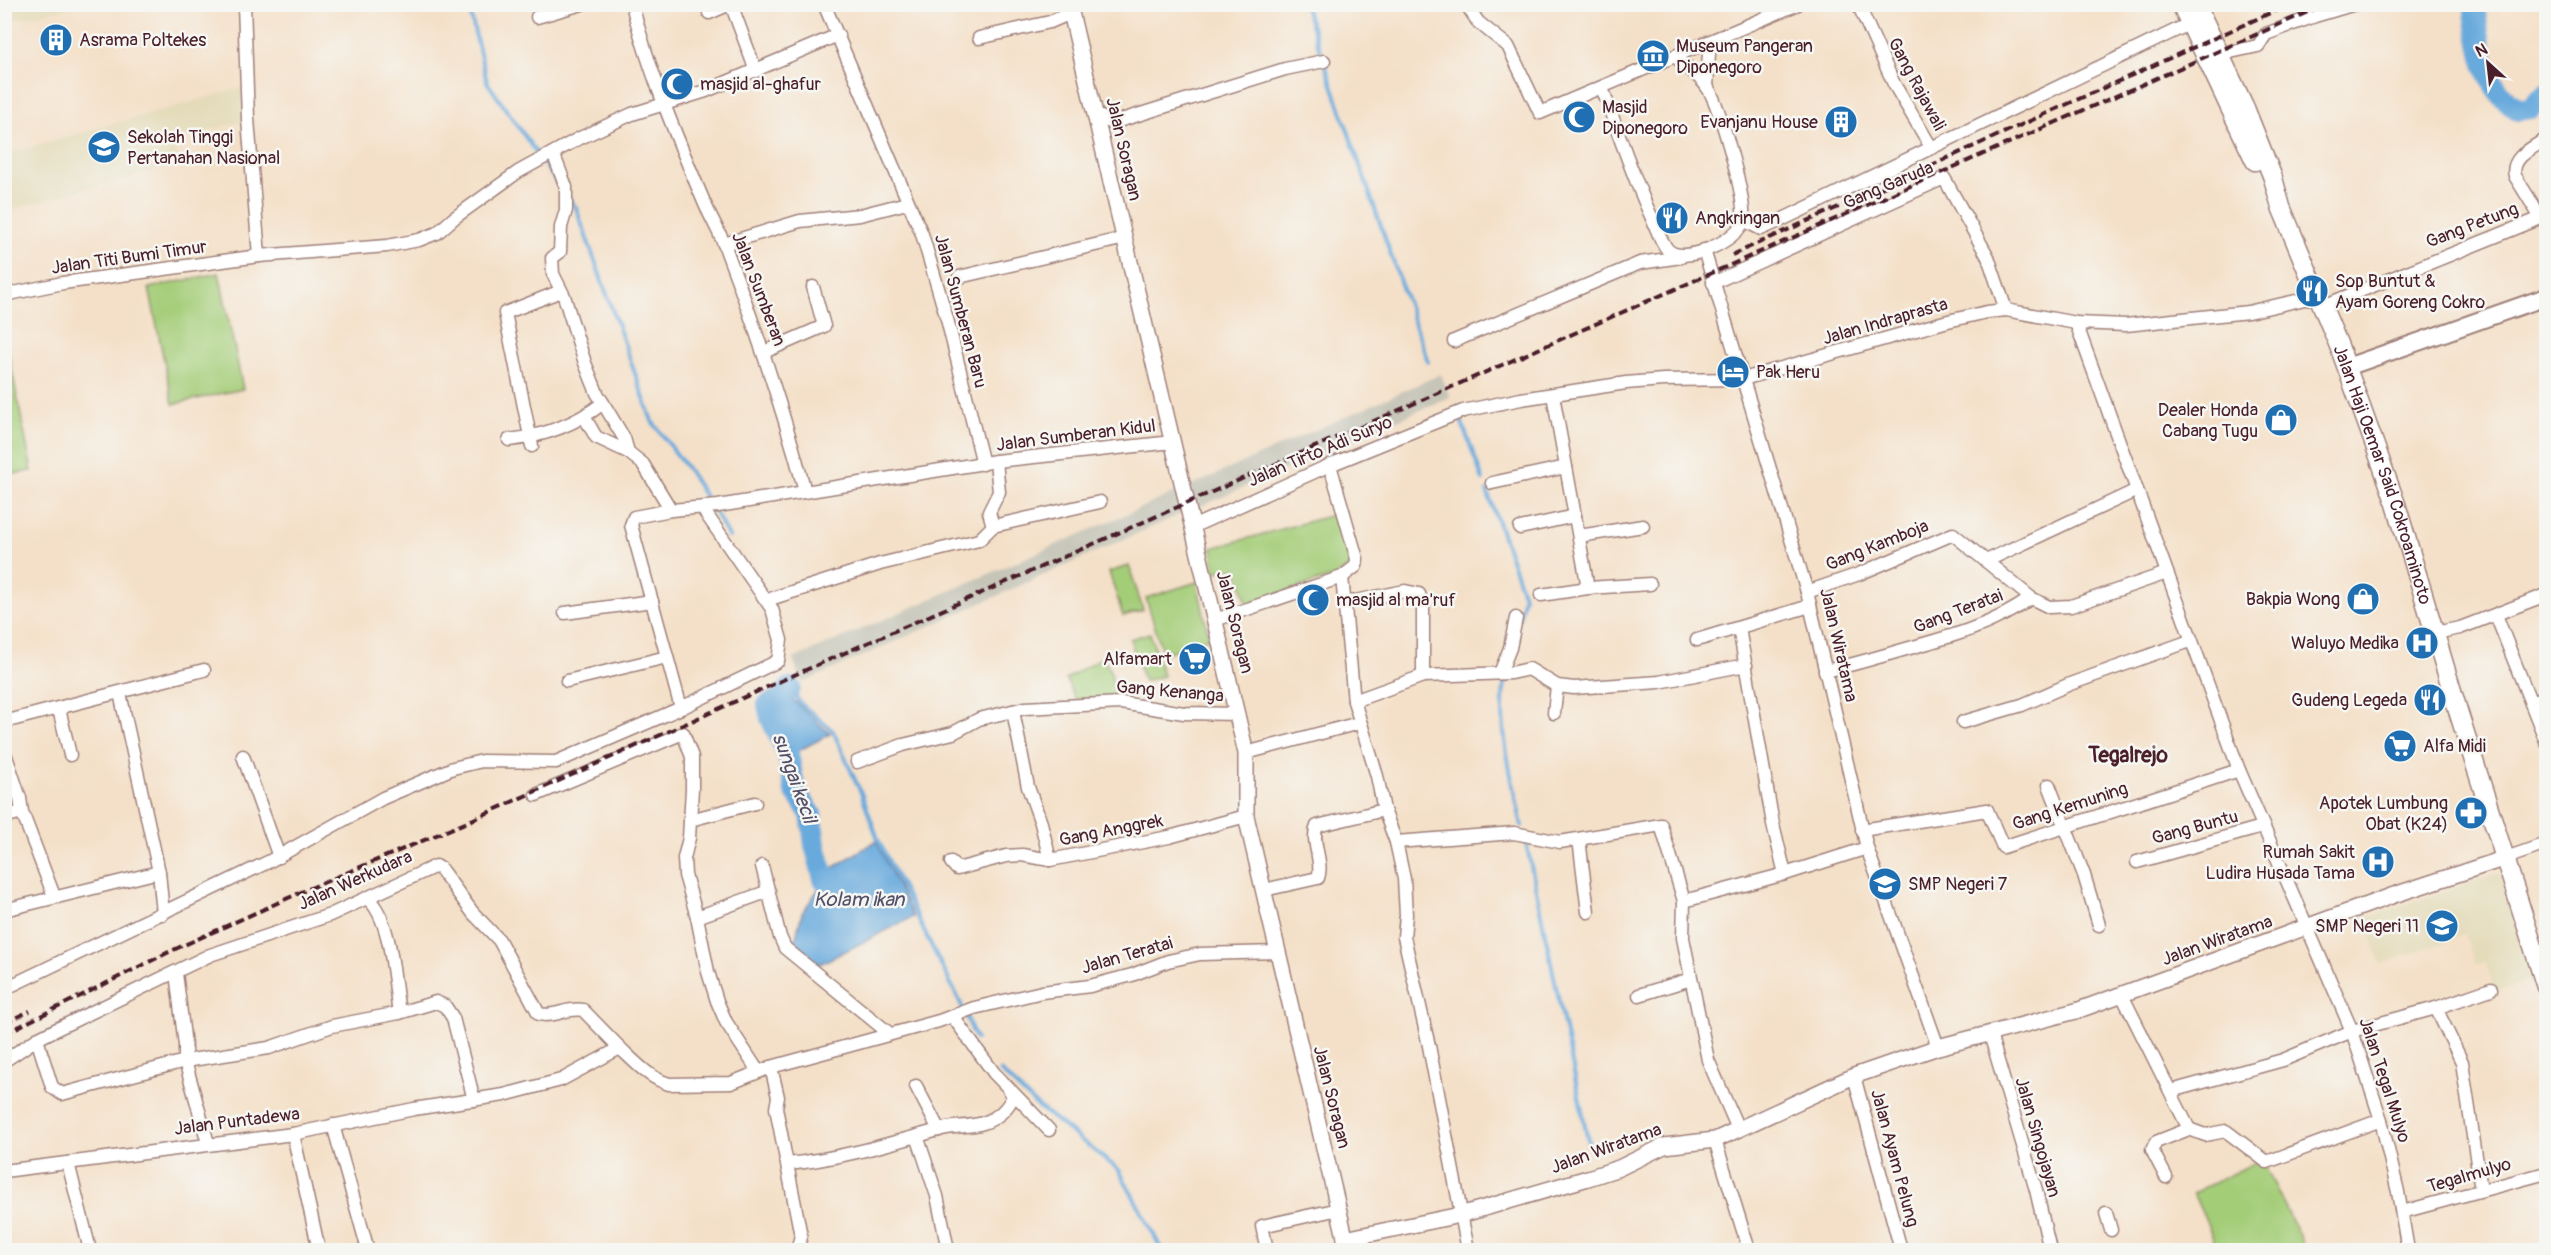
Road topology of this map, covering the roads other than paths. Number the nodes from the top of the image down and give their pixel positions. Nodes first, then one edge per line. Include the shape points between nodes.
1 (244, 4) edge
2 (582, 4) edge
3 (632, 4) edge
4 (731, 4) edge
5 (824, 4) edge
6 (1466, 4) edge
7 (1798, 4) edge
8 (1858, 4) edge
9 (2181, 4) edge
10 (2196, 4) edge
11 (2355, 4) edge
12 (1779, 8) edge
13 (1070, 9) edge
14 (709, 13) dead end
15 (537, 17) dead end
16 (2191, 23) junction
17 (838, 35) junction
18 (979, 38) dead end
19 (1706, 44) junction
20 (2221, 54) junction
21 (1674, 56) junction
22 (1324, 61) dead end
23 (756, 71) junction
24 (1707, 87) junction
25 (1602, 88) junction
26 (666, 104) junction
27 (1095, 114) junction
28 (2547, 139) edge
29 (1931, 147) junction
30 (550, 155) junction
31 (907, 203) junction
32 (2281, 207) junction
33 (1743, 220) junction
34 (1125, 238) junction
35 (724, 244) junction
36 (1704, 250) junction
37 (259, 256) junction
38 (1682, 257) junction
39 (958, 277) dead end
40 (1713, 283) junction
41 (813, 286) dead end
42 (561, 291) junction
43 (4, 295) edge
44 (2547, 297) edge
45 (2320, 301) junction
46 (2006, 310) junction
47 (2076, 324) junction
48 (1454, 341) dead end
49 (764, 352) junction
50 (2347, 367) junction
51 (1743, 379) junction
52 (1553, 395) junction
53 (603, 403) junction
54 (1463, 411) joint
55 (585, 418) junction
56 (509, 440) dead end
57 (530, 442) junction
58 (1173, 442) junction
59 (628, 452) junction
60 (996, 461) junction
61 (983, 464) junction
62 (1330, 465) junction
63 (1566, 467) junction
64 (1492, 483) dead end
65 (2137, 490) junction
66 (805, 491) junction
67 (1100, 502) dead end
68 (709, 507) junction
69 (671, 510) junction
70 (1575, 516) junction
71 (993, 526) junction
72 (1643, 526) dead end
73 (1192, 527) junction
74 (1520, 528) dead end
75 (1580, 536) junction
76 (1986, 561) junction
77 (2167, 573) junction
78 (1342, 577) junction
79 (1650, 584) dead end
80 (1588, 588) junction
81 (1807, 592) junction
82 (1541, 595) dead end
83 (2547, 595) edge
84 (773, 598) dead end
85 (2031, 598) junction
86 (652, 601) junction
87 (1345, 603) junction
88 (1810, 606) junction
89 (565, 613) dead end
90 (2496, 615) junction
91 (1516, 618) dead end
92 (1215, 620) junction
93 (1739, 628) junction
94 (2434, 633) junction
95 (1697, 640) dead end
96 (2190, 641) junction
97 (667, 657) junction
98 (1746, 665) junction
99 (204, 670) dead end
100 (1825, 671) junction
101 (1505, 673) junction
102 (1423, 676) junction
103 (567, 681) dead end
104 (1557, 686) junction
105 (120, 693) junction
106 (2547, 697) edge
107 (1354, 701) junction
108 (2531, 703) junction
109 (681, 708) junction
110 (59, 709) junction
111 (1013, 711) junction
112 (1554, 713) dead end
113 (1238, 714) junction
114 (4, 722) edge
115 (1359, 723) junction
116 (1963, 723) dead end
117 (2547, 741) edge
118 (4, 750) edge
119 (1246, 753) junction
120 (70, 755) dead end
121 (243, 756) dead end
122 (857, 762) dead end
123 (2239, 770) junction
124 (2049, 785) dead end
125 (536, 795) dead end
126 (755, 803) dead end
127 (1384, 810) junction
128 (21, 812) junction
129 (1246, 816) junction
130 (4, 817) edge
131 (690, 820) junction
132 (2067, 826) junction
133 (2262, 827) junction
134 (1862, 830) junction
135 (1579, 839) junction
136 (1396, 842) junction
137 (2547, 844) edge
138 (1867, 848) junction
139 (279, 857) junction
140 (2506, 858) junction
141 (1050, 860) junction
142 (951, 862) dead end
143 (2138, 862) dead end
144 (762, 866) dead end
145 (159, 872) junction
146 (1785, 874) junction
147 (1264, 890) junction
148 (769, 891) junction
149 (54, 896) junction
150 (367, 898) junction
151 (1684, 901) junction
152 (4, 910) edge
153 (1588, 912) dead end
154 (163, 914) junction
155 (697, 917) junction
156 (2099, 925) dead end
157 (2306, 927) junction
158 (1278, 952) junction
159 (176, 973) junction
160 (1691, 979) junction
161 (2547, 987) edge
162 (2492, 989) dead end
163 (4, 990) edge
164 (1639, 995) dead end
165 (2122, 995) junction
166 (2436, 1008) junction
167 (399, 1013) junction
168 (957, 1015) junction
169 (2352, 1030) junction
170 (890, 1034) junction
171 (1990, 1034) junction
172 (37, 1039) junction
173 (1938, 1047) junction
174 (620, 1048) junction
175 (4, 1061) edge
176 (185, 1061) junction
177 (765, 1069) junction
178 (1854, 1076) junction
179 (916, 1086) dead end
180 (1009, 1089) junction
181 (2171, 1091) junction
182 (474, 1100) junction
183 (2381, 1120) junction
184 (333, 1125) junction
185 (1738, 1129) junction
186 (2189, 1129) junction
187 (939, 1130) junction
188 (1049, 1130) dead end
189 (293, 1134) junction
190 (917, 1136) junction
191 (1715, 1140) junction
192 (208, 1143) junction
193 (68, 1163) junction
194 (788, 1164) junction
195 (4, 1171) edge
196 (2547, 1173) edge
197 (2166, 1178) dead end
198 (2481, 1190) junction
199 (1339, 1209) junction
200 (2402, 1212) junction
201 (2106, 1213) dead end
202 (1460, 1215) junction
203 (2111, 1230) dead end
204 (1347, 1245) edge
205 (944, 1249) edge
206 (90, 1251) edge
207 (319, 1251) edge
208 (368, 1251) edge
209 (797, 1251) edge
210 (1267, 1251) edge
211 (1468, 1251) edge
212 (1749, 1251) edge
213 (1901, 1251) edge
214 (2050, 1251) edge
215 (2408, 1251) edge

1 - 37 street
2 - 15 street
3 - 26 street, Jalan Sumberan
4 - 14 street
4 - 23 street
5 - 17 street, Jalan Sumberan Baru
6 - 25 street via 1478,22 1508,46 1540,112
7 - 12 street
8 - 29 street, Gang Rajawali via 1894,84
9 - 16 main road, Jalan Haji Oemar Said Cokroaminoto
10 - 20 main road, Jalan Haji Oemar Said Cokroaminoto
11 - 20 street via 2266,34 2258,45
12 - 19 street
13 - 18 street via 1050,22
13 - 27 street, Jalan Soragan
16 - 29 street
16 - 32 main road, Jalan Haji Oemar Said Cokroaminoto via 2263,179
17 - 23 street, Jalan Titi Bumi Timur
17 - 31 street, Jalan Sumberan Baru
19 - 21 street
19 - 24 street
20 - 32 main road, Jalan Haji Oemar Said Cokroaminoto via 2270,168
21 - 24 street
21 - 25 street
22 - 27 street via 1284,69 1112,123
23 - 26 street, Jalan Titi Bumi Timur
24 - 33 street via 1732,157
25 - 38 street via 1664,243 1673,255
26 - 30 street, Jalan Titi Bumi Timur via 632,114
26 - 35 street, Jalan Sumberan
27 - 34 street, Jalan Soragan
28 - 45 street, Gang Petung via 2520,156 2514,168 2541,218
29 - 33 street via 1761,229
30 - 37 street, Jalan Titi Bumi Timur via 531,164 437,233 419,240
30 - 42 street via 566,195 560,252 552,258 553,274
31 - 35 street via 860,215 801,221
31 - 61 street, Jalan Sumberan Baru via 922,234 947,319
32 - 45 main road, Jalan Haji Oemar Said Cokroaminoto
33 - 36 street via 1732,236
34 - 39 street
34 - 58 street, Jalan Soragan
35 - 49 street, Jalan Sumberan
36 - 38 street
36 - 40 street, Jalan Wiratama
37 - 43 street, Jalan Titi Bumi Timur
38 - 48 street via 1640,263
40 - 46 street, Gang Garuda via 1944,178 1988,257
40 - 51 street, Jalan Wiratama
41 - 49 street via 824,327
42 - 53 street
42 - 57 street via 505,313
44 - 50 main road
45 - 47 street, Jalan Indraprasta via 2182,320
45 - 50 main road, Jalan Haji Oemar Said Cokroaminoto
46 - 47 street, Jalan Indraprasta
46 - 51 street, Jalan Indraprasta via 1948,321
47 - 65 street, Jalan Tegal Mulyo
49 - 66 street, Jalan Sumberan
50 - 94 main road, Jalan Haji Oemar Said Cokroaminoto via 2396,504
51 - 52 street, Jalan Indraprasta via 1645,381
51 - 81 street, Jalan Wiratama
52 - 54 street, Jalan Indraprasta
52 - 63 street
53 - 55 street
53 - 59 street
54 - 62 street, Jalan Tirto Adi Suryo
55 - 57 street
55 - 59 street via 596,437
56 - 57 street
58 - 60 street, Jalan Sumberan Kidul
58 - 73 street, Jalan Soragan
59 - 69 street via 643,464
60 - 61 street, Jalan Sumberan Kidul
60 - 71 street via 999,492 989,512
61 - 66 street
62 - 73 street, Jalan Tirto Adi Suryo
62 - 78 street via 1357,559 1356,566
63 - 64 street
63 - 70 street
65 - 76 street
65 - 77 street, Jalan Tegal Mulyo
66 - 68 street
67 - 71 street
68 - 69 street
68 - 109 street via 772,609 781,640 778,661
69 - 86 street via 631,519
70 - 74 street
70 - 75 street
71 - 84 street via 979,540 879,564
72 - 75 street
73 - 92 street, Jalan Soragan
75 - 80 street
76 - 81 street, Gang Kamboja via 1953,534
76 - 85 street, Gang Kamboja
77 - 85 street, Gang Teratai via 2061,608
77 - 96 street, Jalan Tegal Mulyo
78 - 87 street
78 - 92 street
79 - 80 street
80 - 82 street
81 - 88 street, Jalan Wiratama
83 - 90 street
85 - 100 street, Gang Teratai via 2012,612 1963,632
86 - 89 street
86 - 97 street
87 - 102 street via 1405,591 1419,594 1423,605
87 - 107 street
88 - 93 street
88 - 100 street, Jalan Wiratama
90 - 94 street
90 - 108 street
91 - 101 street
92 - 113 street, Jalan Soragan
93 - 95 street
93 - 98 street
94 - 140 main road, Jalan Haji Oemar Said Cokroaminoto
96 - 116 street via 2022,705
96 - 123 street, Jalan Tegal Mulyo
97 - 103 street
97 - 109 street
98 - 104 street via 1648,684
98 - 146 street
99 - 105 street
100 - 134 street, Jalan Wiratama
101 - 102 street
101 - 104 street via 1529,669
102 - 107 street
104 - 112 street
105 - 110 street
105 - 145 street
106 - 108 street
107 - 115 street
108 - 117 street
109 - 139 street via 556,762 492,761 453,768 383,798
110 - 114 street
110 - 120 street
111 - 113 street, Gang Kenanga via 1120,703 1184,713
111 - 122 street, Gang Kenanga
111 - 141 street via 1028,787
113 - 119 street, Jalan Soragan
115 - 119 street
115 - 127 street
118 - 128 street
119 - 129 street, Jalan Soragan
121 - 139 street
123 - 132 street, Gang Kemuning
123 - 133 street, Jalan Tegal Mulyo
124 - 132 street
125 - 131 street via 683,733 692,757
126 - 131 street
127 - 136 street
127 - 147 street via 1317,826 1318,878
128 - 130 street
128 - 149 street
129 - 141 street, Gang Anggrek via 1169,837
129 - 147 street, Jalan Soragan
131 - 155 street via 684,866
132 - 134 street, Gang Kemuning via 2003,847 1987,810
132 - 156 street
133 - 143 street, Gang Buntu
133 - 157 street, Jalan Tegal Mulyo
134 - 138 street, Jalan Wiratama
135 - 136 street via 1560,842 1514,833
135 - 151 street via 1661,825
135 - 153 street
136 - 202 street via 1404,879 1404,937
137 - 140 street
138 - 146 street
138 - 173 street, Jalan Wiratama
139 - 154 street
140 - 157 street, Jalan Wiratama
140 - 161 main road, Jalan Haji Oemar Said Cokroaminoto
141 - 142 street, Gang Anggrek via 1006,856 957,869
144 - 148 street
145 - 149 street
145 - 154 street
146 - 151 street
147 - 158 street, Jalan Soragan
148 - 155 street
148 - 170 street via 785,948
149 - 152 street
150 - 159 street, Jalan Werkudara via 330,915 210,955
150 - 167 street via 386,932
150 - 174 street, Jalan Werkudara via 429,868 440,868 499,940 539,1014 583,1010
151 - 160 street via 1683,938
154 - 163 street
155 - 177 street via 721,1011
157 - 165 street, Jalan Wiratama
157 - 169 street, Jalan Tegal Mulyo
158 - 168 street, Jalan Teratai via 1200,954 1090,986 1042,992
158 - 199 street, Jalan Soragan
159 - 172 street, Jalan Werkudara
159 - 176 street
160 - 164 street
160 - 185 street via 1708,1060
162 - 166 street
165 - 171 street, Jalan Wiratama
165 - 181 street
166 - 169 street
166 - 198 street via 2462,1062
167 - 176 street via 332,1026 269,1048
167 - 182 street via 435,1002 448,1009
168 - 170 street, Jalan Teratai
168 - 180 street via 989,1068
169 - 181 street via 2283,1060
169 - 183 street, Jalan Tegal Mulyo
170 - 177 street, Jalan Teratai
171 - 173 street, Jalan Wiratama
171 - 214 street, Jalan Singojayan
172 - 175 street, Jalan Werkudara
172 - 176 street via 52,1088 59,1094
173 - 178 street, Jalan Wiratama
174 - 177 street, Jalan Teratai via 650,1075 669,1084 731,1083
174 - 182 street, Jalan Puntadewa via 561,1080
176 - 192 street
177 - 194 street via 778,1097 776,1108
178 - 185 street, Jalan Wiratama
178 - 213 street, Jalan Ayam Pelung
179 - 187 street
180 - 187 street via 1011,1101 997,1116 983,1123
180 - 188 street
181 - 186 street
182 - 184 street, Jalan Puntadewa
183 - 186 street via 2267,1162 2226,1131 2205,1135
183 - 200 street, Jalan Tegal Mulyo
184 - 189 street, Jalan Puntadewa
184 - 208 street
185 - 191 street, Jalan Wiratama
186 - 197 street via 2152,1147
187 - 190 street
189 - 192 street, Jalan Puntadewa
189 - 207 street
190 - 194 street via 822,1160
190 - 205 street via 937,1196
191 - 202 street, Jalan Wiratama via 1664,1146 1619,1168
191 - 212 street
192 - 193 street, Jalan Puntadewa
193 - 195 street, Jalan Puntadewa
193 - 206 street
194 - 209 street via 801,1236
196 - 198 street, Tegalmulyo
198 - 200 street, Tegalmulyo
199 - 204 street, Jalan Soragan
199 - 210 street via 1262,1226
200 - 215 street, Jalan Tegal Mulyo
201 - 203 street
202 - 204 street, Jalan Wiratama
202 - 211 street

